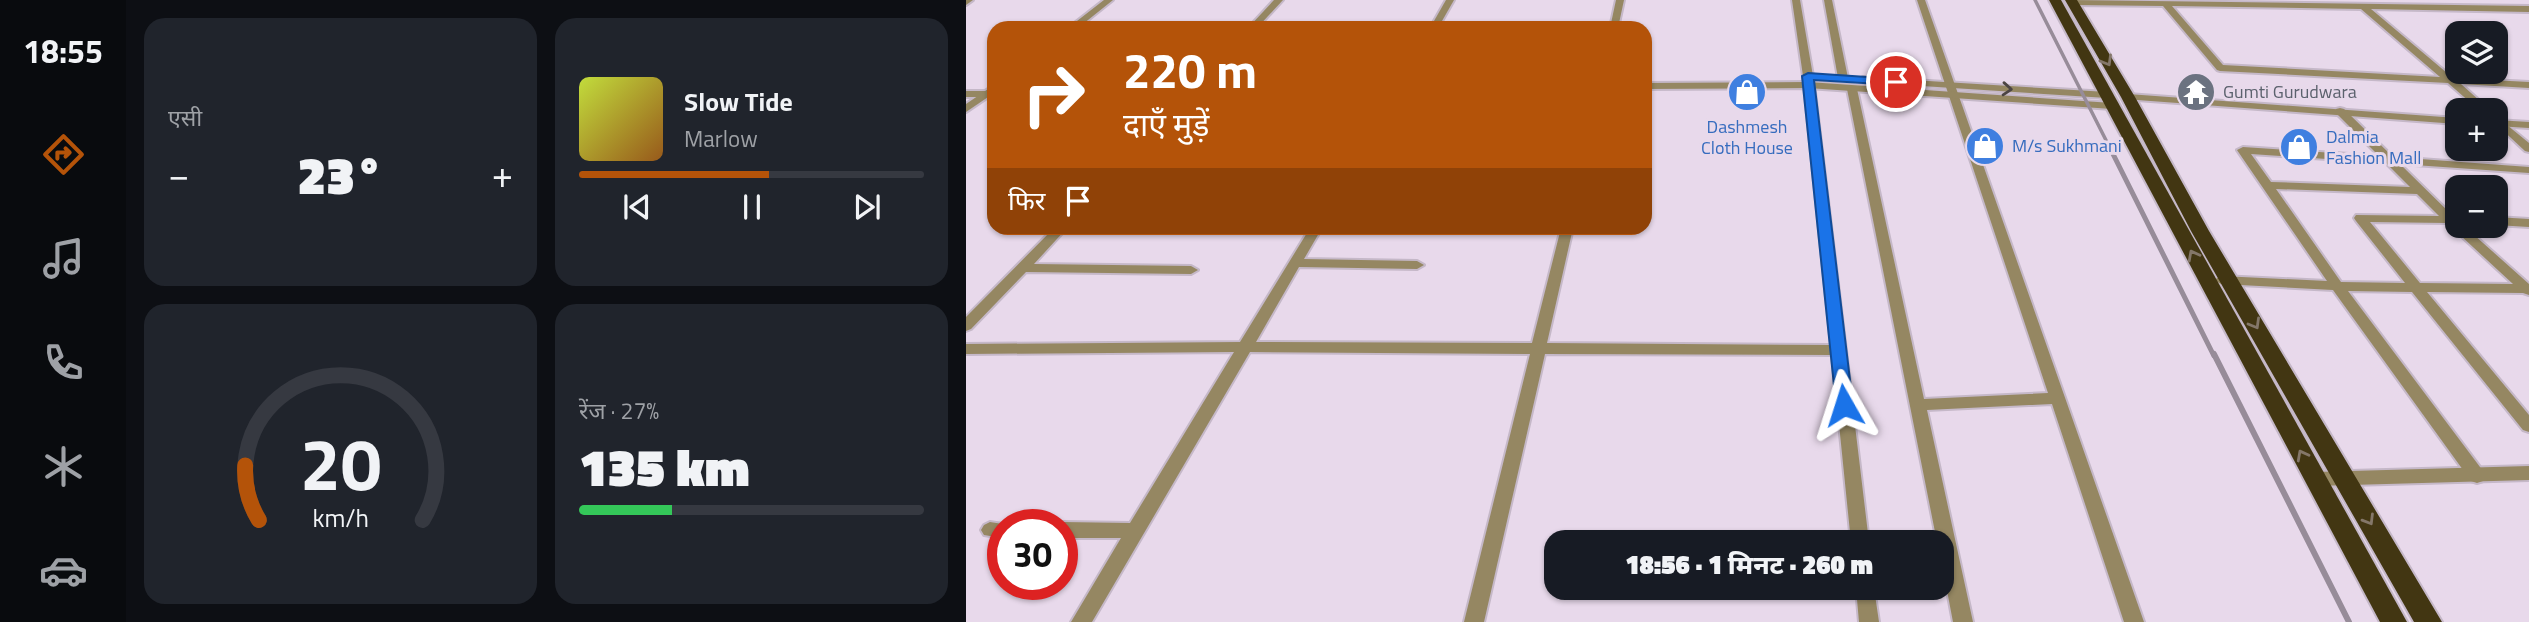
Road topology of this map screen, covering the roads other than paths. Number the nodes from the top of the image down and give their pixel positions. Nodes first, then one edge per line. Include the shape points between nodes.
1 (1109, 0) edge
2 (1279, 0) edge
3 (1450, 0) edge
4 (1620, 0) edge
5 (1796, 0) edge
6 (1828, 0) edge
7 (1921, 0) edge
8 (2355, 0) edge
9 (2503, 0) edge
10 (2066, 1) edge
11 (2164, 2) edge
12 (2200, 2) edge
13 (2240, 2) edge
14 (2364, 8) junction
15 (2517, 9) junction
16 (2529, 9) edge
17 (1081, 21) edge
18 (1259, 21) edge
19 (1438, 21) edge
20 (1616, 21) edge
21 (2445, 76) edge
22 (1652, 79) edge
23 (1808, 81) junction
24 (2445, 82) edge
25 (1847, 83) junction
26 (2454, 84) edge
27 (2503, 84) edge
28 (2529, 85) edge
29 (966, 86) edge
30 (1652, 86) edge
31 (987, 89) edge
32 (987, 91) edge
33 (1951, 91) junction
34 (966, 94) edge
35 (987, 94) edge
36 (2471, 98) edge
37 (2120, 101) junction
38 (966, 109) edge
39 (2340, 111) junction
40 (2369, 117) junction
41 (2350, 120) junction
42 (2445, 120) edge
43 (2508, 123) edge
44 (2529, 125) edge
45 (2508, 131) edge
46 (2529, 149) edge
47 (2391, 159) junction
48 (2529, 170) edge
49 (2267, 185) junction
50 (2421, 191) junction
51 (2445, 213) edge
52 (2445, 220) edge
53 (2508, 222) edge
54 (2529, 223) edge
55 (1054, 235) edge
56 (1312, 235) edge
57 (1565, 235) edge
58 (2472, 238) edge
59 (1296, 263) junction
60 (1417, 265) dead end
61 (1022, 268) junction
62 (1191, 270) dead end
63 (2206, 279) junction
64 (2230, 281) junction
65 (2337, 286) junction
66 (2416, 288) junction
67 (2528, 290) edge
68 (966, 326) edge
69 (1245, 347) junction
70 (966, 349) edge
71 (1538, 350) junction
72 (1838, 350) junction
73 (2056, 398) junction
74 (1918, 405) junction
75 (2529, 426) edge
76 (2529, 473) edge
77 (2477, 477) junction
78 (2315, 479) junction
79 (2344, 479) junction
80 (1078, 530) edge
81 (1859, 530) edge
82 (1135, 531) junction
83 (1867, 600) edge
84 (1081, 622) edge
85 (1474, 622) edge
86 (1869, 622) edge
87 (1963, 622) edge
88 (2133, 622) edge
89 (2394, 622) edge
90 (2429, 622) edge

1 - 17 street
2 - 18 street
3 - 19 street
4 - 20 street
5 - 23 street
6 - 25 street
7 - 33 street
8 - 14 street
9 - 15 street
10 - 11 street
10 - 37 highway
11 - 12 street
11 - 24 street via 2220,68
12 - 13 street
13 - 14 street
14 - 15 street
14 - 21 street
15 - 16 street
22 - 23 street
23 - 25 street
23 - 30 street
23 - 72 street
25 - 33 street
25 - 74 street
26 - 36 street
27 - 28 street
29 - 31 street
32 - 34 street
33 - 37 street
33 - 73 street
35 - 38 street
37 - 39 street
37 - 41 street
63 -> 37 highway
37 - 64 highway
39 - 40 street
39 - 41 street
40 - 41 street
40 - 42 street
41 - 47 street
43 - 44 street
45 - 46 street
47 - 48 street
47 - 49 street via 2243,150
47 - 50 street
49 - 50 street
49 - 65 street
50 - 51 street
52 - 66 street via 2360,218
53 - 54 street
55 - 61 street
56 - 59 street
57 - 71 street
58 - 67 street
59 - 60 street
59 - 69 street
61 - 62 street
61 - 68 street
63 - 64 street
78 -> 63 highway
64 - 65 street
64 -> 79 highway
65 - 66 street
65 - 77 street
66 - 67 street
66 - 75 street
69 - 70 street
69 - 71 street
69 - 82 street
71 - 72 street
71 - 85 street
72 - 81 street
73 - 74 street
73 - 88 street
74 - 87 street
76 - 77 street
77 - 79 street
78 - 79 street
78 - 89 highway
79 -> 90 highway
80 - 82 street
82 - 84 street
83 - 86 street

